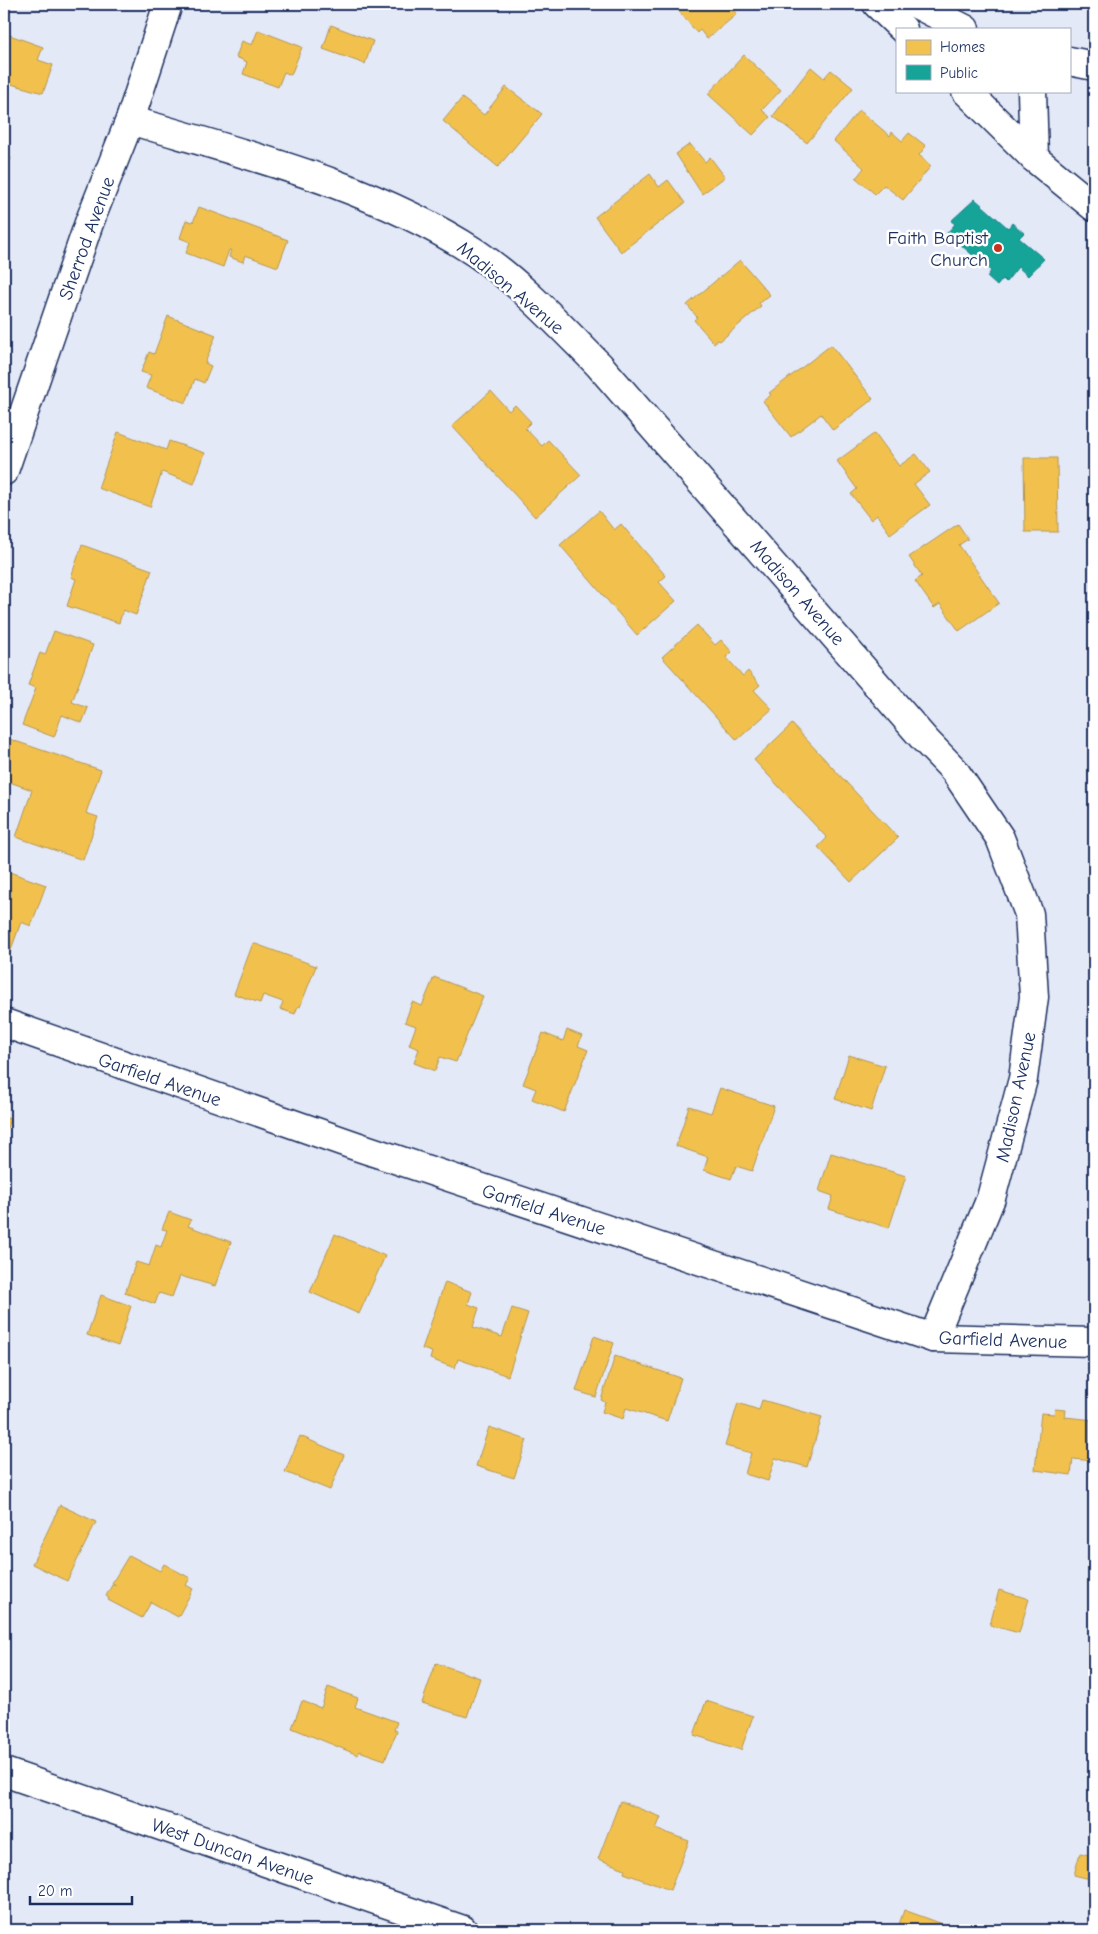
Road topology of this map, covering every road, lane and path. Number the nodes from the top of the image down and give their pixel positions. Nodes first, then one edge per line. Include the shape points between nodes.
1 (168, 4) edge
2 (877, 4) edge
3 (916, 4) edge
4 (902, 28) edge
5 (962, 28) edge
6 (1070, 61) edge
7 (1094, 66) edge
8 (967, 92) edge
9 (1032, 92) edge
10 (130, 120) junction
11 (1034, 158) junction
12 (1094, 207) edge
13 (4, 472) edge
14 (4, 1023) edge
15 (933, 1338) junction
16 (1094, 1342) edge
17 (4, 1772) edge
18 (463, 1930) edge

1 - 10 street, Sherrod Avenue
2 - 4 street
3 - 5 street
6 - 7 street
8 - 11 street
9 - 11 street
10 - 13 street, Sherrod Avenue via 89,223
10 - 15 street, Madison Avenue via 290,168 367,197 438,230 478,254 541,307 599,366 954,770 1000,838 1029,914 1034,997 1022,1079 991,1198
11 - 12 street
14 - 15 street, Garfield Avenue via 356,1146
15 - 16 street, Garfield Avenue
17 - 18 street, West Duncan Avenue

